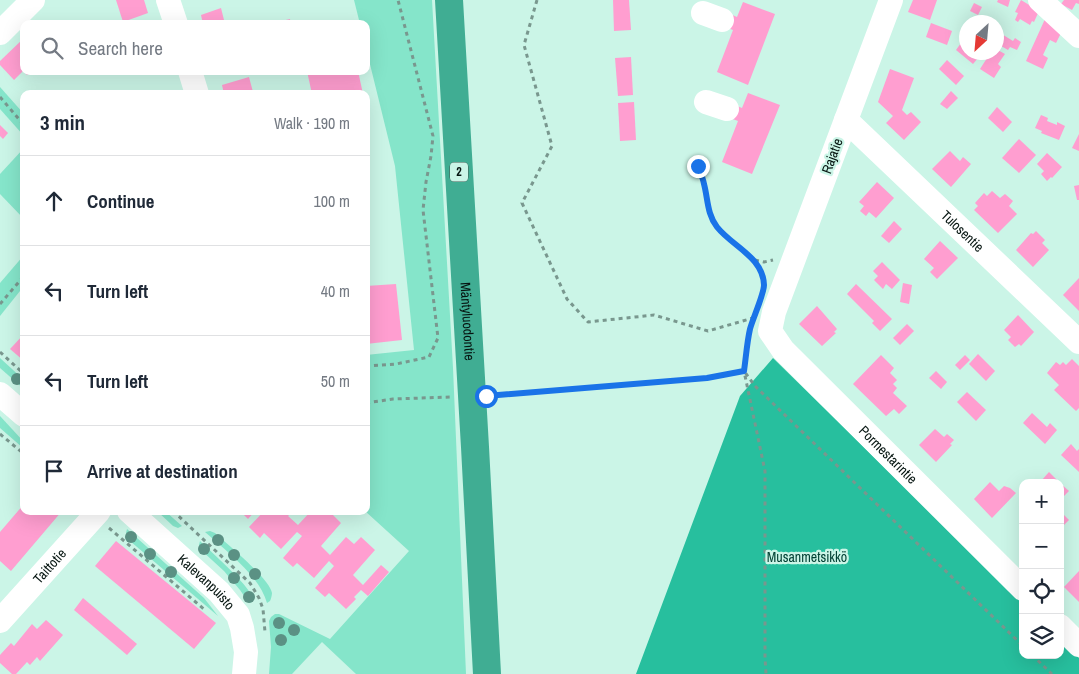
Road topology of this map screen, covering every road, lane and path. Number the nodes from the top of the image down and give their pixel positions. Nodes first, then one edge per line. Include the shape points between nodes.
1 (33, 0) edge
2 (168, 0) edge
3 (398, 0) edge
4 (449, 0) edge
5 (536, 0) edge
6 (890, 0) edge
7 (1040, 0) edge
8 (175, 20) edge
9 (0, 33) edge
10 (1079, 36) edge
11 (191, 75) edge
12 (196, 90) edge
13 (0, 96) edge
14 (20, 120) edge
15 (846, 120) junction
16 (698, 166) dead end
17 (754, 260) junction
18 (771, 269) dead end
19 (767, 278) dead end
20 (20, 281) edge
21 (0, 304) edge
22 (761, 313) junction
23 (752, 324) dead end
24 (750, 331) dead end
25 (1079, 342) edge
26 (0, 352) edge
27 (370, 366) edge
28 (20, 370) edge
29 (744, 371) junction
30 (0, 394) edge
31 (486, 396) dead end
32 (456, 397) dead end
33 (370, 402) edge
34 (20, 412) edge
35 (0, 434) edge
36 (20, 451) edge
37 (94, 515) edge
38 (98, 515) edge
39 (133, 515) edge
40 (1019, 585) edge
41 (210, 614) dead end
42 (0, 621) edge
43 (1064, 630) edge
44 (1019, 642) edge
45 (1079, 645) edge
46 (1036, 659) edge
47 (244, 674) edge
48 (487, 674) edge
49 (766, 674) edge
50 (1052, 674) edge

1 - 9 street
2 - 8 street
3 - 27 path via 433,136 423,210 438,338 429,357
4 - 48 highway, Mäntyluodontie / 2
5 - 22 path via 524,45 552,146 522,202 567,299 588,322 654,315 708,330
6 - 15 street, Rajatie
7 - 10 street
11 - 12 street
13 - 14 path
15 - 22 street, Rajatie
15 - 25 street, Tulosentie
16 - 17 path via 712,219 729,240
17 - 18 path via 774,260
17 - 19 path via 761,269 764,286
20 - 21 path
22 - 23 path
22 - 40 street, Pormestarintie via 783,350
24 - 29 path
26 - 28 path
29 - 31 path via 707,378
29 - 44 path via 755,386
29 - 49 path via 765,471
30 - 34 street
32 - 33 path
35 - 36 path
37 - 42 street, Taittotie
38 - 41 path
39 - 47 street, Kalevanpuisto via 219,592 238,615 246,652
43 - 45 street
46 - 50 path

